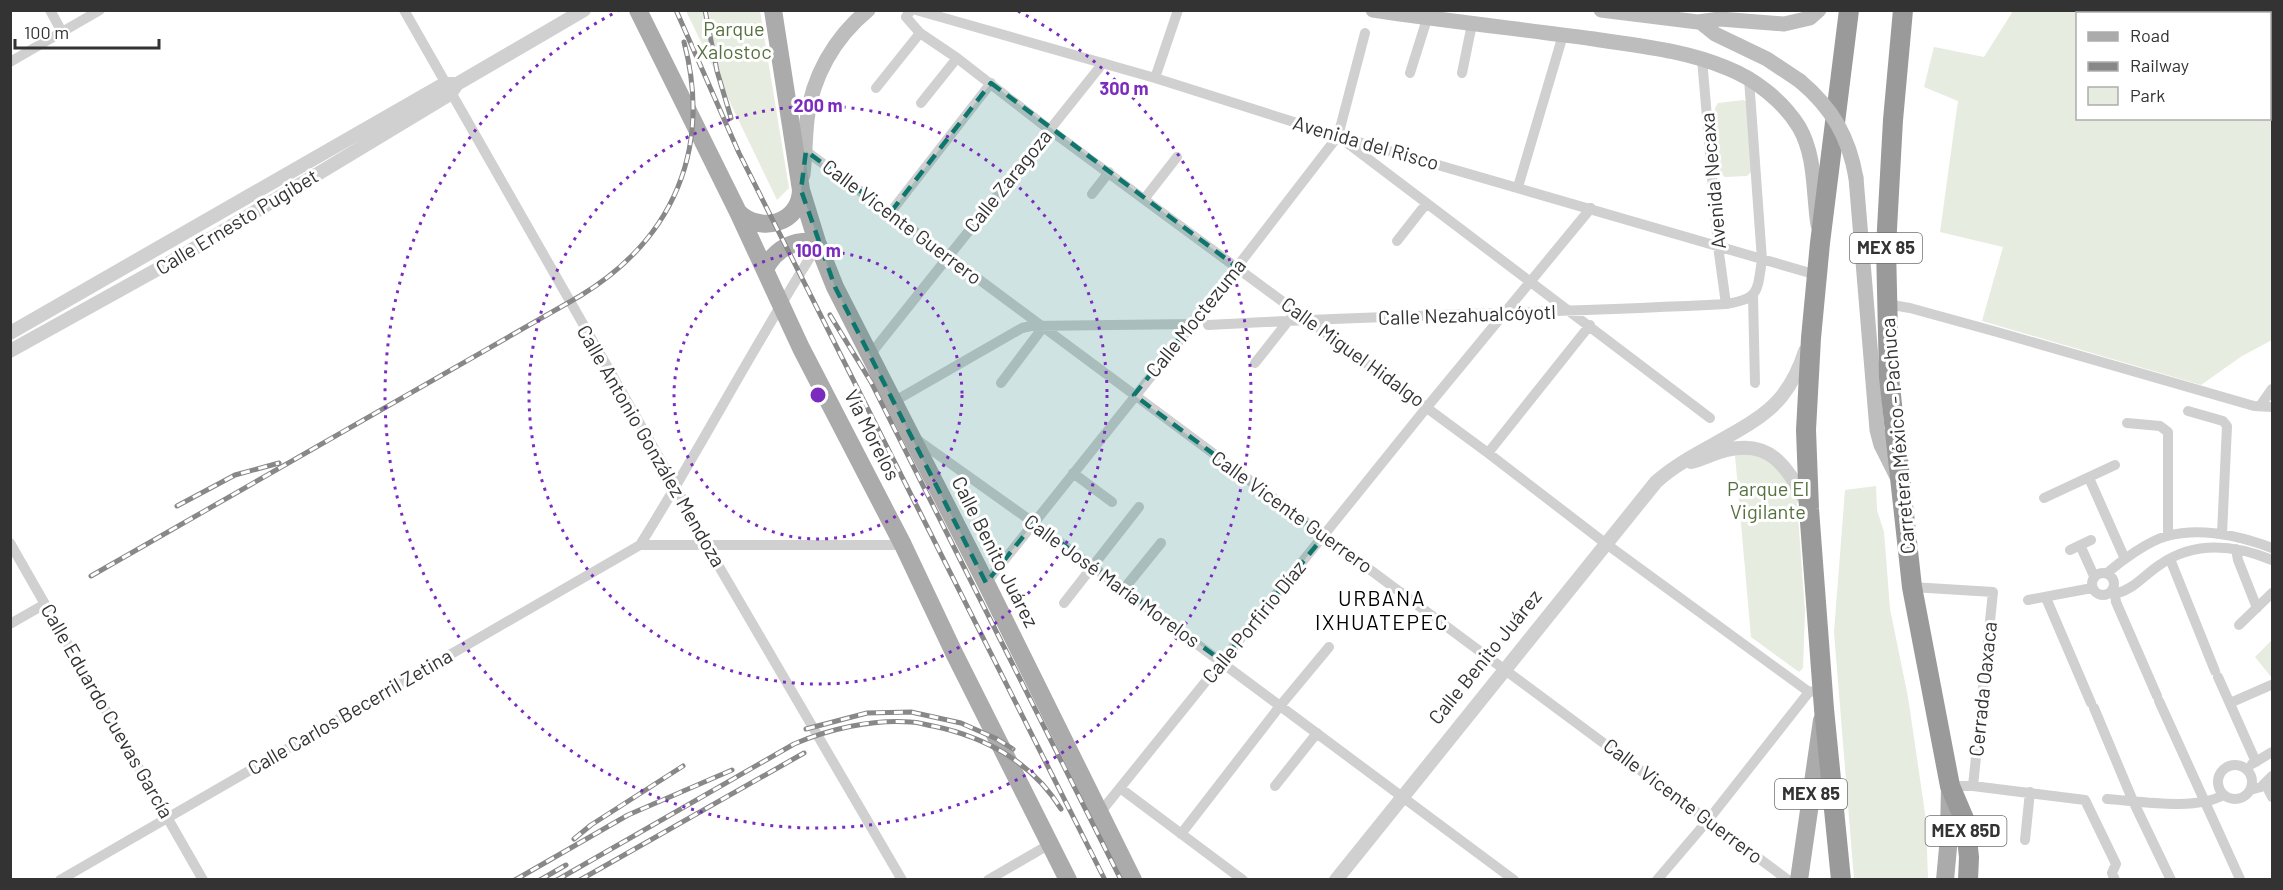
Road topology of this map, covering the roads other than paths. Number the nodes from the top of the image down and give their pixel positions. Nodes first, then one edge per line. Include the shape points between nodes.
1 (50, 10) edge
2 (100, 10) edge
3 (404, 10) edge
4 (584, 10) edge
5 (638, 10) edge
6 (773, 10) edge
7 (868, 10) edge
8 (911, 10) edge
9 (916, 10) edge
10 (1178, 10) edge
11 (1373, 10) edge
12 (1601, 10) edge
13 (1820, 10) edge
14 (1850, 10) edge
15 (1904, 10) edge
16 (1735, 15) edge
17 (1698, 18) edge
18 (1427, 19) junction
19 (1472, 24) junction
20 (62, 32) junction
21 (920, 33) junction
22 (1365, 33) dead end
23 (1563, 35) junction
24 (957, 58) junction
25 (1702, 59) junction
26 (10, 62) edge
27 (1103, 63) junction
28 (1410, 73) dead end
29 (1462, 73) dead end
30 (1155, 78) junction
31 (1749, 79) junction
32 (991, 84) junction
33 (450, 87) junction
34 (876, 88) dead end
35 (921, 103) dead end
36 (1050, 130) junction
37 (1338, 136) junction
38 (800, 150) junction
39 (1176, 157) dead end
40 (1109, 172) junction
41 (1518, 187) junction
42 (801, 190) junction
43 (1092, 194) dead end
44 (1145, 198) junction
45 (235, 204) junction
46 (1426, 204) junction
47 (1591, 208) junction
48 (738, 212) junction
49 (890, 213) junction
50 (243, 219) junction
51 (1397, 241) dead end
52 (1820, 243) junction
53 (818, 244) junction
54 (1718, 246) junction
55 (947, 256) junction
56 (1762, 260) junction
57 (1237, 267) junction
58 (765, 269) junction
59 (1817, 275) junction
60 (1531, 280) junction
61 (1753, 296) junction
62 (781, 303) junction
63 (1726, 304) junction
64 (1886, 304) junction
65 (1573, 312) junction
66 (1503, 313) junction
67 (1289, 320) junction
68 (1311, 321) junction
69 (1193, 324) junction
70 (1208, 325) dead end
71 (1590, 325) junction
72 (1044, 326) junction
73 (10, 333) edge
74 (1811, 338) junction
75 (10, 351) edge
76 (869, 356) junction
77 (1255, 363) dead end
78 (1001, 383) dead end
79 (1755, 383) dead end
80 (2272, 389) edge
81 (1134, 395) junction
82 (893, 402) junction
83 (2260, 405) junction
84 (1427, 407) junction
85 (2272, 407) edge
86 (2188, 411) dead end
87 (1710, 418) dead end
88 (2127, 423) dead end
89 (911, 435) junction
90 (1488, 453) junction
91 (2115, 465) dead end
92 (1675, 467) junction
93 (1073, 473) junction
94 (2088, 478) junction
95 (1901, 484) junction
96 (676, 487) junction
97 (2044, 498) dead end
98 (1112, 502) dead end
99 (1139, 507) dead end
100 (1809, 508) junction
101 (1034, 523) junction
102 (2222, 534) junction
103 (1324, 536) junction
104 (2173, 536) junction
105 (2091, 540) dead end
106 (10, 543) edge
107 (1161, 543) dead end
108 (1605, 543) junction
109 (640, 544) junction
110 (903, 545) junction
111 (707, 546) junction
112 (2272, 548) edge
113 (2236, 549) junction
114 (2184, 553) junction
115 (2125, 559) junction
116 (2170, 559) junction
117 (2272, 560) edge
118 (1092, 567) junction
119 (2107, 573) junction
120 (2094, 576) junction
121 (986, 583) junction
122 (1912, 587) junction
123 (2092, 588) junction
124 (1123, 590) junction
125 (2113, 593) junction
126 (2272, 593) edge
127 (2046, 598) junction
128 (2028, 600) dead end
129 (1064, 603) dead end
130 (45, 604) junction
131 (2257, 608) junction
132 (10, 624) edge
133 (2239, 625) dead end
134 (1329, 647) dead end
135 (1222, 661) junction
136 (1506, 668) junction
137 (2271, 685) dead end
138 (1819, 697) junction
139 (2230, 703) junction
140 (1280, 706) junction
141 (1317, 734) junction
142 (2272, 752) edge
143 (2256, 762) junction
144 (2245, 768) junction
145 (2269, 779) edge
146 (1275, 786) dead end
147 (1950, 786) junction
148 (1973, 786) junction
149 (1120, 788) junction
150 (2250, 790) junction
151 (2030, 792) junction
152 (1403, 795) junction
153 (2223, 795) junction
154 (2272, 797) edge
155 (2107, 799) dead end
156 (2133, 801) junction
157 (2204, 801) junction
158 (1099, 814) junction
159 (168, 818) junction
160 (1708, 819) junction
161 (1181, 834) junction
162 (2025, 840) dead end
163 (1050, 844) junction
164 (2110, 877) edge
165 (60, 879) edge
166 (203, 879) edge
167 (902, 879) edge
168 (988, 879) edge
169 (1068, 879) edge
170 (1133, 879) edge
171 (1243, 879) edge
172 (1336, 879) edge
173 (1514, 879) edge
174 (1657, 879) edge
175 (1788, 879) edge
176 (1799, 879) edge
177 (1841, 879) edge
178 (1945, 879) edge
179 (1968, 879) edge
180 (2171, 879) edge
181 (2240, 879) edge

1 - 20 street
2 - 20 street
3 - 33 street, Calle Antonio González Mendoza
4 - 33 street, Calle Ernesto Pugibet
5 - 48 main road, Vía Morelos
6 - 38 main road
7 - 38 main road via 855,21 822,66
8 - 21 street via 906,17
9 - 27 street, Avenida del Risco
10 - 30 street
11 - 18 main road
12 - 17 main road
13 - 16 main road via 1810,18 1784,24
14 - 52 highway, MEX 85
15 - 64 highway, Carretera México - Pachuca / MEX 85 via 1893,120
16 - 17 main road
17 - 95 main road, bridge via 1715,34 1767,59 1800,81 1827,106 1842,129 1856,178 1877,430
18 - 19 main road
18 - 28 street
19 - 23 main road
19 - 29 street
20 - 26 street
21 - 24 street, Calle Miguel Hidalgo
21 - 34 street
22 - 37 street, Calle Moctezuma
23 - 25 main road via 1674,51
23 - 41 street
24 - 32 street, Calle Miguel Hidalgo
24 - 35 street
25 - 31 main road
25 - 54 street, Avenida Necaxa
27 - 30 street, Avenida del Risco
27 - 36 street, Calle Zaragoza
30 - 37 street, Avenida del Risco
31 - 52 main road via 1786,109 1800,128 1813,168
31 - 56 street
32 - 36 street, Calle Miguel Hidalgo
32 - 49 street
33 - 45 street, Calle Ernesto Pugibet
33 - 50 street, Calle Ernesto Pugibet
33 - 96 street, Calle Antonio González Mendoza
36 - 40 street, Calle Miguel Hidalgo
36 - 55 street, Calle Zaragoza
37 - 41 street, Avenida del Risco
37 - 46 street
37 - 57 street, Calle Moctezuma
38 - 42 main road
38 - 49 street, Calle Vicente Guerrero
39 - 44 street
40 - 43 street
40 - 44 street, Calle Miguel Hidalgo
41 - 47 street, Avenida del Risco
42 - 48 main road via 796,208 775,224 755,223
42 - 53 main road
44 - 57 street, Calle Miguel Hidalgo
45 - 50 street
45 - 73 street, Calle Ernesto Pugibet
46 - 51 street
46 - 60 street
47 - 54 street, Avenida del Risco
47 - 60 street, Calle Porfirio Díaz
48 - 58 main road, Vía Morelos
49 - 55 street, Calle Vicente Guerrero
50 - 75 street, Calle Ernesto Pugibet
52 - 59 highway, MEX 85
53 - 58 main road via 802,242 787,246
53 - 62 street, Calle Carlos Becerril Zetina
53 - 76 main road, Calle Benito Juárez
54 - 56 street, Avenida del Risco
54 - 63 street, Avenida Necaxa
55 - 72 street, Calle Vicente Guerrero
55 - 76 street, Calle Zaragoza
56 - 59 street, Avenida del Risco
56 - 61 street
57 - 68 street, Calle Miguel Hidalgo
57 - 69 street, Calle Moctezuma
58 - 62 main road, Vía Morelos
59 - 74 highway, MEX 85
60 - 65 street
60 - 66 street, Calle Porfirio Díaz
61 - 63 street, Calle Nezahualcóyotl
61 - 79 street
62 - 96 street, Calle Carlos Becerril Zetina
62 - 110 main road, Vía Morelos
63 - 65 street, Calle Nezahualcóyotl
64 - 83 street
64 - 95 highway, Carretera México - Pachuca / MEX 85
65 - 66 street, Calle Nezahualcóyotl
65 - 71 street
66 - 68 street, Calle Nezahualcóyotl
66 - 84 street, Calle Porfirio Díaz
67 - 68 street, Calle Nezahualcóyotl
67 - 70 street, Calle Nezahualcóyotl
67 - 77 street
68 - 84 street, Calle Miguel Hidalgo
69 - 72 street
69 - 81 street, Calle Moctezuma
71 - 87 street
71 - 90 street
72 - 78 street
72 - 81 street, Calle Vicente Guerrero
72 - 82 street via 1022,328
74 - 92 street, Calle Benito Juárez via 1790,384 1769,409
74 - 100 highway, MEX 85 via 1806,430
76 - 82 main road, Calle Benito Juárez
80 - 83 street
81 - 93 street, Calle Moctezuma
81 - 103 street, Calle Vicente Guerrero
82 - 89 main road, Calle Benito Juárez
83 - 85 street
84 - 90 street, Calle Miguel Hidalgo
84 - 103 street, Calle Porfirio Díaz
86 - 102 street via 2228,426
88 - 104 street via 2160,426 2168,432
89 - 101 street, Calle José María Morelos
89 - 121 main road, Calle Benito Juárez
90 - 108 street, Calle Miguel Hidalgo
91 - 94 street
92 - 100 street, Calle Benito Juárez via 1727,450 1757,449 1785,466
92 - 108 street, Calle Benito Juárez via 1656,482
93 - 98 street
93 - 101 street, Calle Moctezuma
94 - 97 street
94 - 115 street
95 - 122 highway, Carretera México - Pachuca / MEX 85
96 - 109 street, Calle Carlos Becerril Zetina
96 - 111 street, Calle Antonio González Mendoza
99 - 118 street
100 - 138 highway, MEX 85
101 - 118 street, Calle José María Morelos
101 - 121 street, Calle Moctezuma
102 - 104 street
102 - 112 street
103 - 135 street, Calle Porfirio Díaz
103 - 136 street, Calle Vicente Guerrero
104 - 114 street
104 - 115 street
105 - 120 street via 2075,548
106 - 130 street, Calle Eduardo Cuevas García
107 - 124 street
108 - 136 street, Calle Benito Juárez
108 - 138 street, Calle Miguel Hidalgo
109 - 111 street
109 - 159 street, Calle Carlos Becerril Zetina
110 - 111 street
110 - 163 main road, Vía Morelos
111 - 167 street, Calle Antonio González Mendoza
113 - 114 street via 2205,546
113 - 117 street
113 - 131 street
114 - 116 street
115 - 119 street
116 - 125 street via 2129,589
116 - 139 street
118 - 124 street, Calle José María Morelos
118 - 129 street
119 - 120 street
119 - 125 street via 2114,582
120 - 123 street
121 - 158 main road, Calle Benito Juárez
122 - 147 highway, Carretera México - Pachuca / MEX 85
122 - 148 street, Cerrada Oaxaca via 1993,592
123 - 125 street via 2100,596
123 - 127 street
124 - 135 street, Calle José María Morelos
125 - 157 street
126 - 131 street
127 - 128 street
127 - 156 street
130 - 132 street
130 - 159 street, Calle Eduardo Cuevas García
131 - 133 street
134 - 140 street
135 - 140 street, Calle José María Morelos
135 - 149 street, Calle Porfirio Díaz
136 - 152 street, Calle Benito Juárez
136 - 160 street, Calle Vicente Guerrero
137 - 139 street
138 - 160 street
138 - 176 main road, MEX 85
138 - 177 highway
139 - 143 street
140 - 141 street, Calle José María Morelos
140 - 161 street
141 - 146 street
141 - 152 street, Calle José María Morelos
142 - 143 street
143 - 144 street
144 - 150 street via 2252,778
144 - 153 street via 2234,765 2224,770 2218,779
145 - 150 street
145 - 154 street
147 - 148 street
147 - 178 main road, MEX 85
147 - 179 highway, MEX 85D via 1965,821
148 - 151 street
149 - 158 street, Calle Porfirio Díaz
149 - 161 street
150 - 153 street via 2240,799
151 - 162 street
151 - 164 street via 2085,800 2116,864
152 - 172 street, Calle Benito Juárez
152 - 173 street, Calle José María Morelos
153 - 157 street
155 - 156 street
156 - 157 street
156 - 180 street
157 - 181 street
158 - 170 main road, Calle Benito Juárez
159 - 165 street, Calle Carlos Becerril Zetina
159 - 166 street, Calle Eduardo Cuevas García
160 - 174 street
160 - 175 street, Calle Vicente Guerrero
161 - 171 street
163 - 168 street
163 - 169 main road, Vía Morelos

